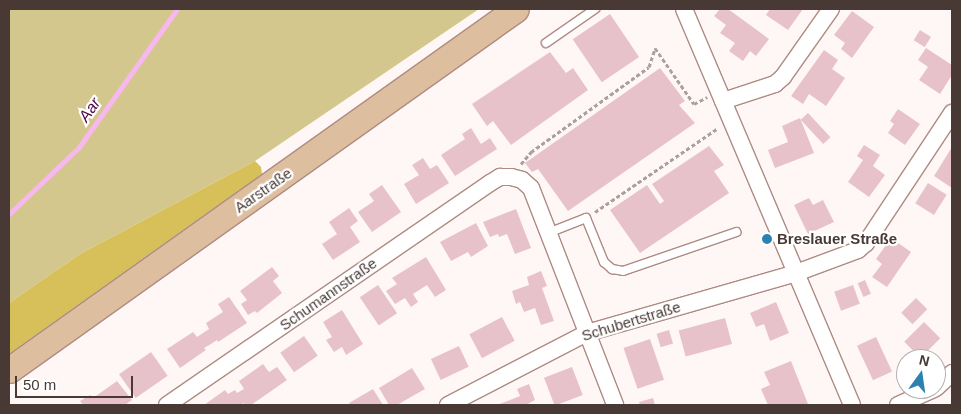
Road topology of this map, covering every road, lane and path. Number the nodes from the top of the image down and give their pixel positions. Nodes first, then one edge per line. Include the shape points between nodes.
1 (516, 9) edge
2 (595, 9) edge
3 (684, 9) edge
4 (831, 9) edge
5 (546, 43) dead end
6 (721, 96) junction
7 (952, 113) edge
8 (731, 120) junction
9 (511, 176) junction
10 (586, 218) junction
11 (548, 232) junction
12 (736, 232) dead end
13 (796, 273) junction
14 (587, 333) junction
15 (9, 370) edge
16 (911, 399) edge
17 (166, 405) edge
18 (448, 405) edge
19 (615, 405) edge
20 (852, 405) edge
21 (898, 405) edge

1 - 15 main road, Aarstraße
2 - 5 lane
3 - 6 street
4 - 6 street via 775,84
6 - 8 street
6 - 9 path via 694,104 655,48 649,67 531,152
7 - 13 street, Schubertstraße via 866,243 858,250
8 - 10 path
8 - 13 street
9 - 11 street via 531,188
9 - 17 street, Schumannstraße via 500,177 490,183
10 - 11 lane
10 - 12 lane via 604,262 623,272
11 - 14 street
13 - 14 street, Schubertstraße
13 - 20 street
14 - 18 street, Schubertstraße
14 - 19 street
16 - 21 street

